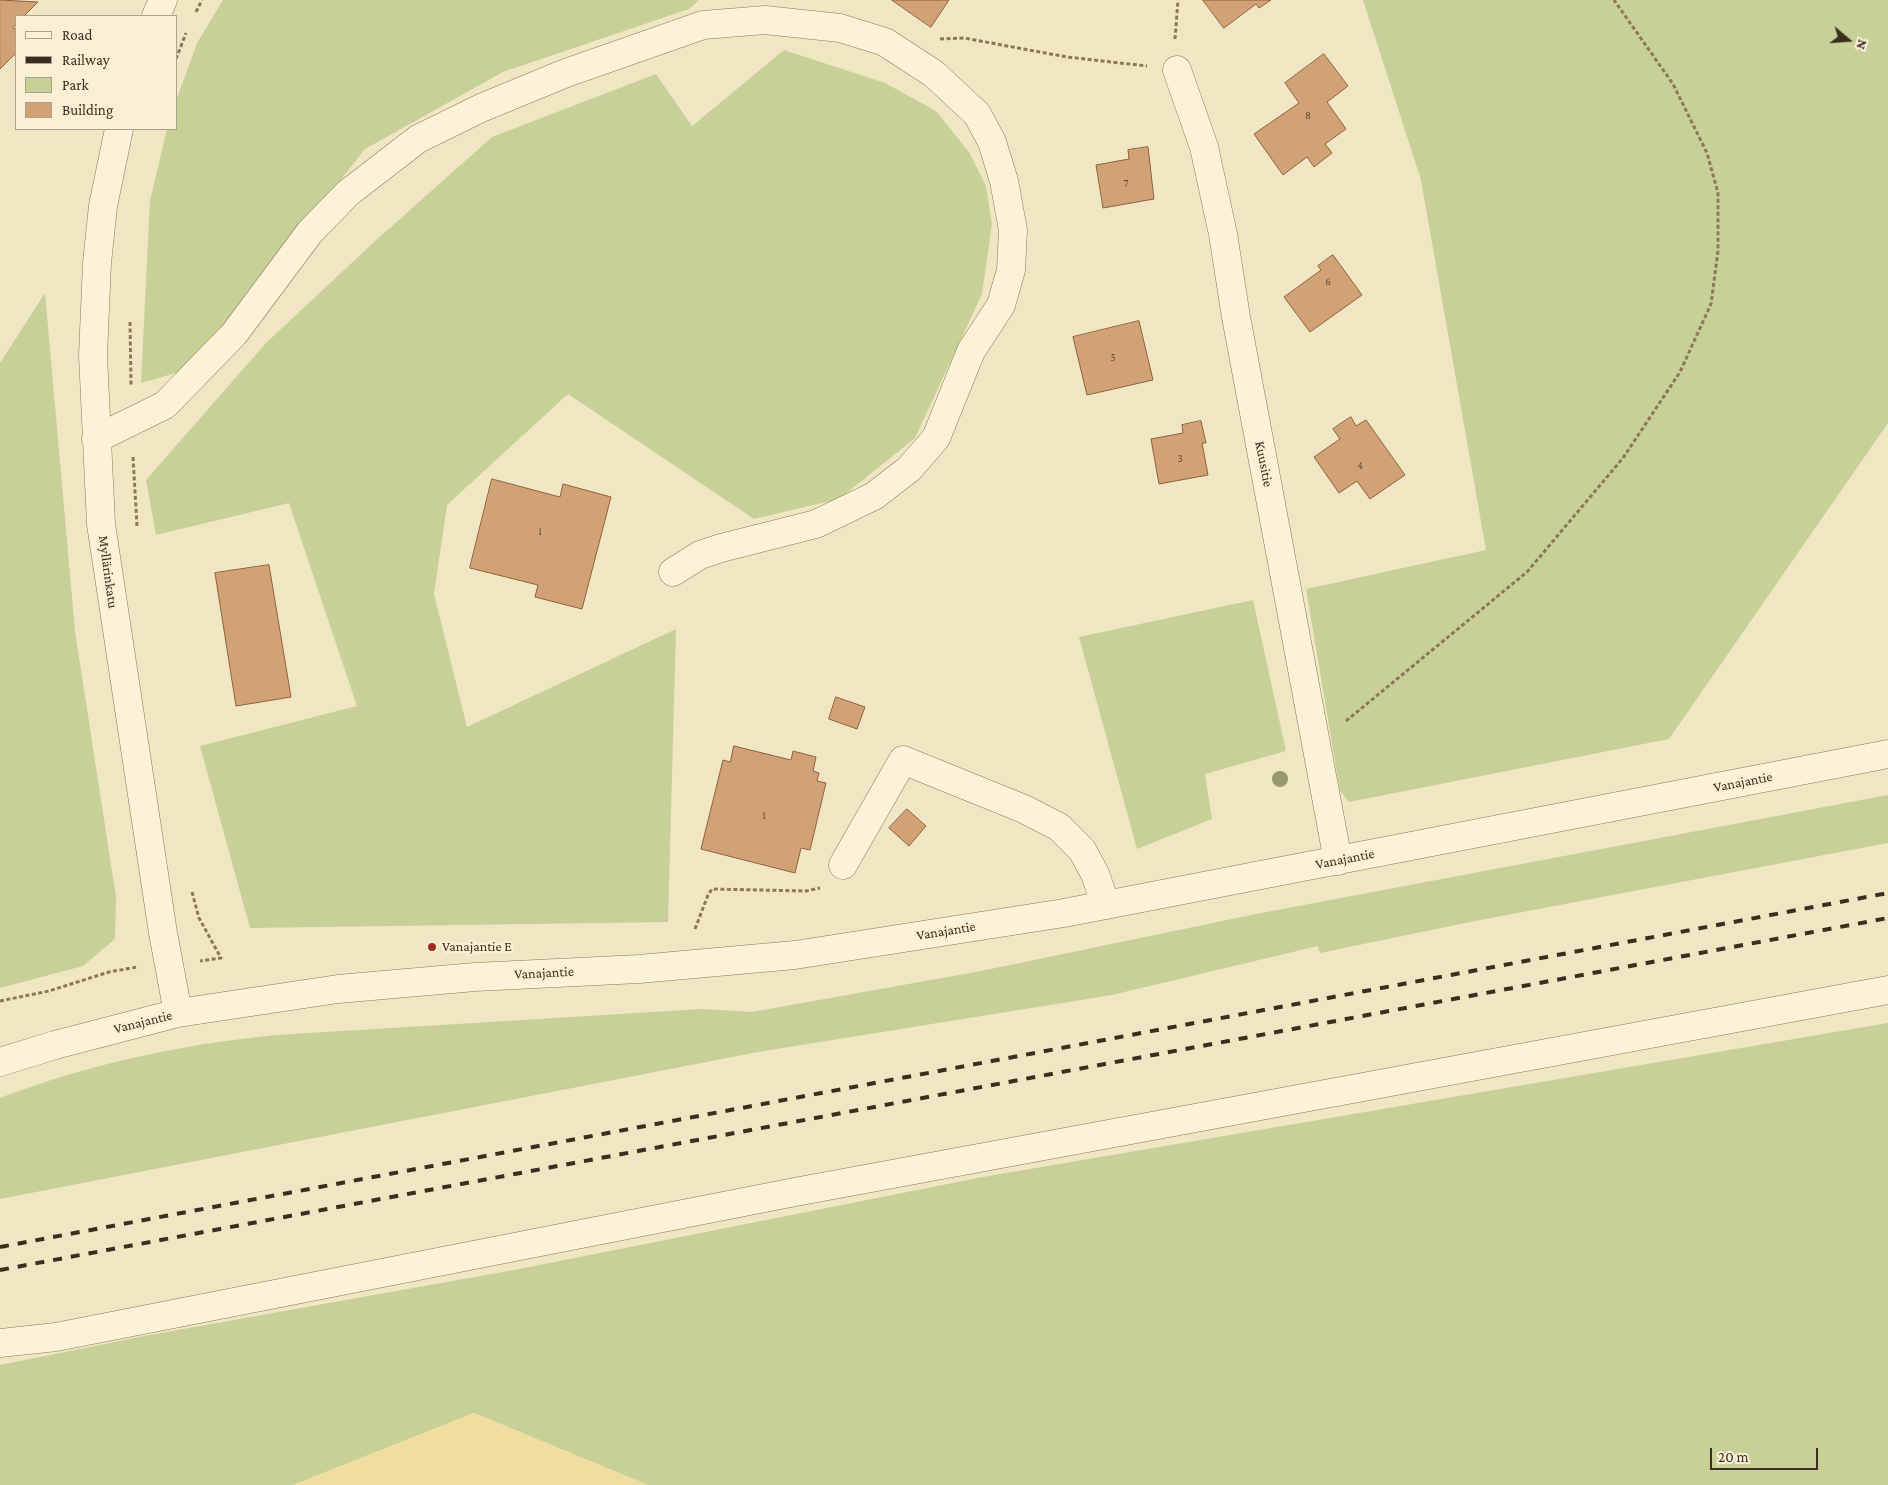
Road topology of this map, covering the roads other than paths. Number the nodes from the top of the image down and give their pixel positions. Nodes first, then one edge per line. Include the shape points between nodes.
1 (163, 0) edge
2 (156, 15) edge
3 (1177, 70) road end
4 (119, 130) edge
5 (96, 439) junction
6 (673, 572) dead end
7 (1888, 754) edge
8 (1338, 861) junction
9 (843, 864) road end
10 (1106, 905) junction
11 (1888, 990) edge
12 (178, 1014) junction
13 (0, 1062) edge
14 (0, 1343) edge

1 - 2 street
3 - 8 street, Kuusitie via 1204,147 1223,234
4 - 5 street, Myllärinkatu via 103,206 97,263 93,355
5 - 6 street via 165,405 234,334 310,232 348,193 418,139 566,73 703,25 765,20 840,28 885,42 934,74 977,114 992,142 1004,181 1013,230 1012,270 1001,305 971,351 936,438 888,485 874,496 816,524 700,555
5 - 12 street, Myllärinkatu via 101,524 113,609
7 - 8 street, Vanajantie
8 - 10 street, Vanajantie
9 - 10 street via 903,760 1024,809 1059,827 1082,850
10 - 12 street, Vanajantie via 795,955 338,989
11 - 14 street via 805,1190 56,1337
12 - 13 street, Vanajantie

